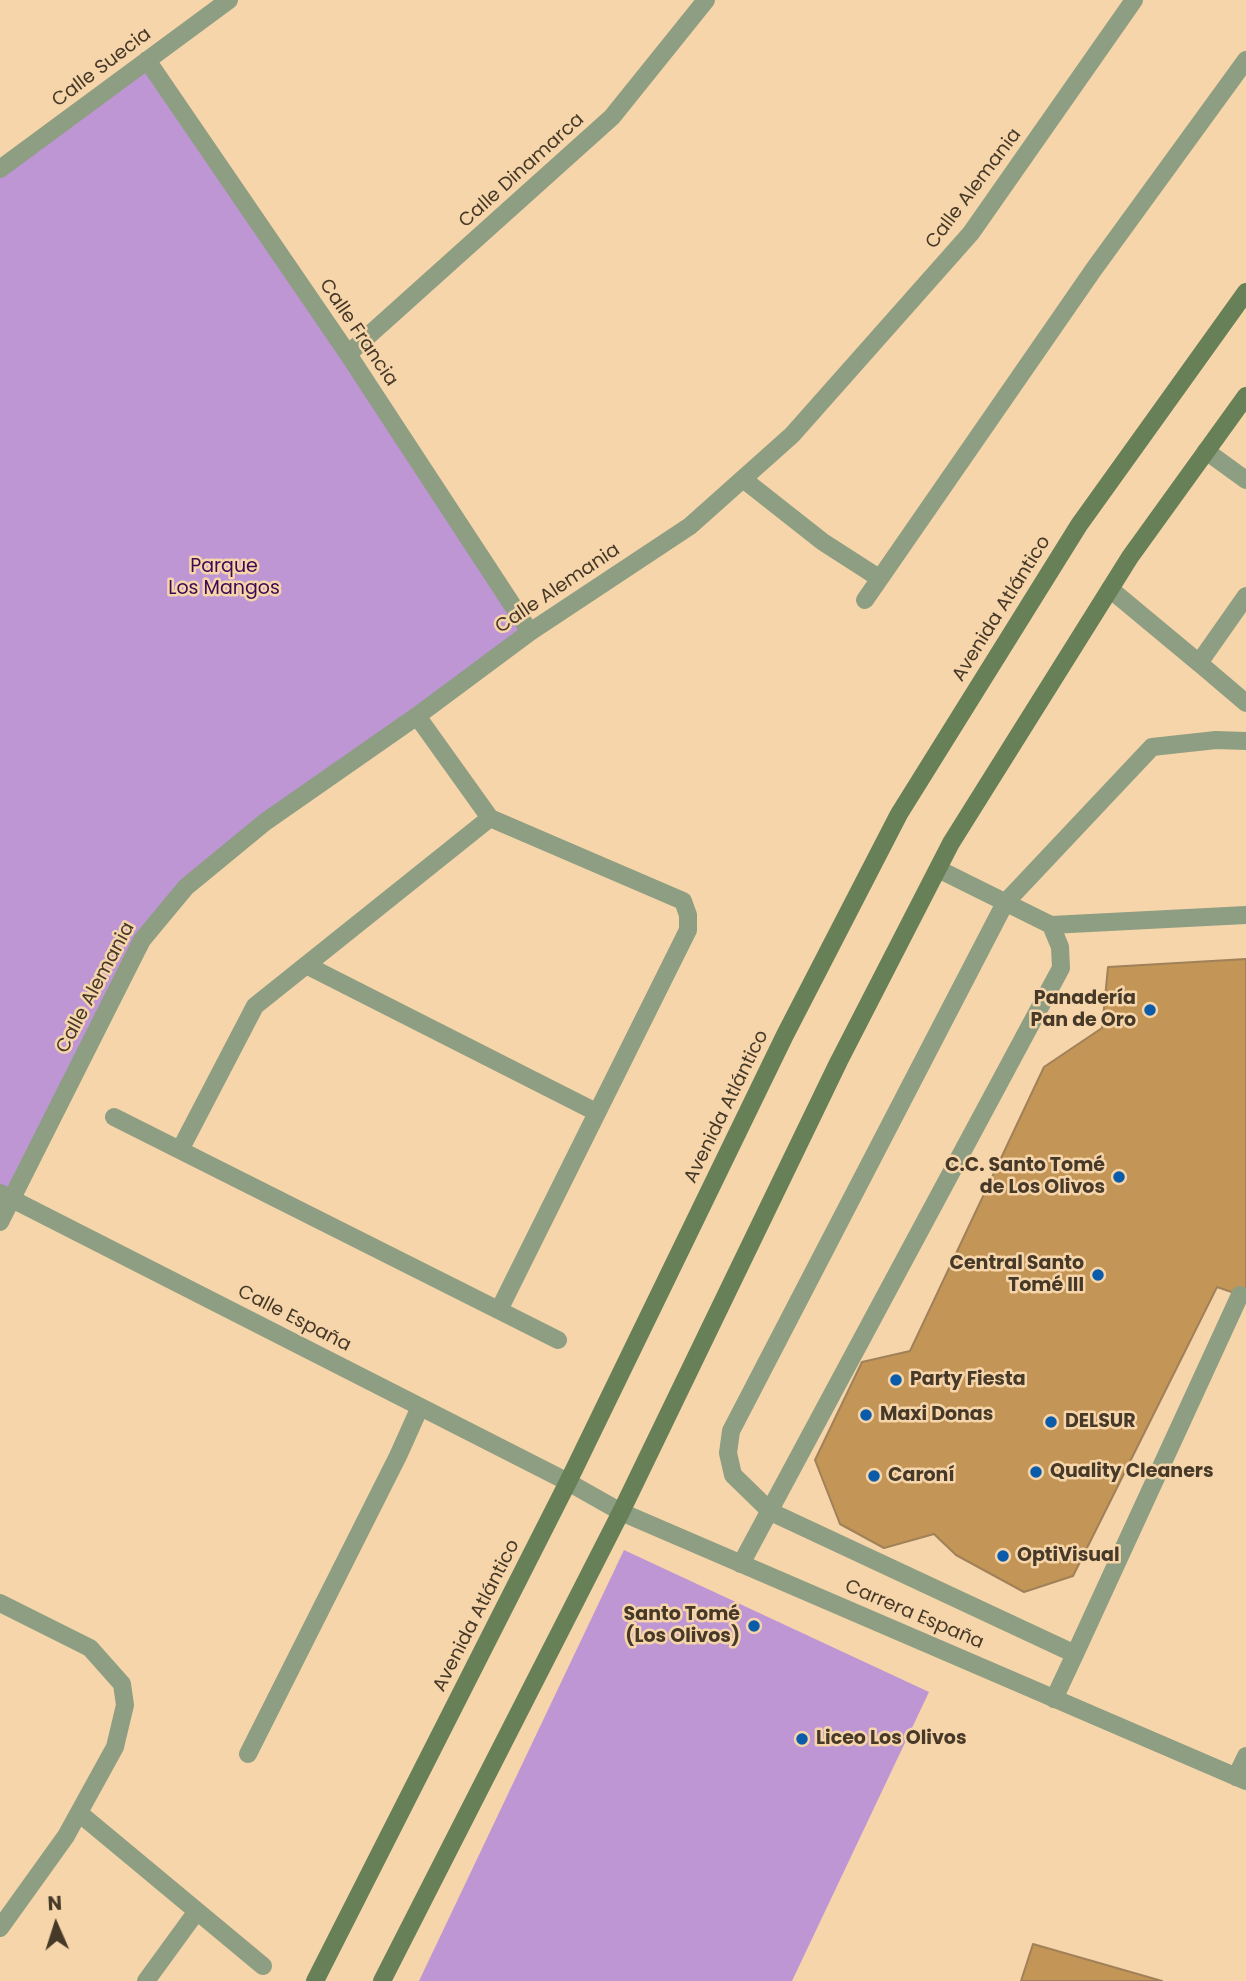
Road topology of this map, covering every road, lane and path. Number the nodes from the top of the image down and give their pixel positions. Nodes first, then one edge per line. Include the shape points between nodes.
1 (229, 0) edge
2 (706, 0) edge
3 (1134, 0) edge
4 (147, 60) junction
5 (1246, 60) edge
6 (0, 169) edge
7 (1246, 292) edge
8 (348, 354) junction
9 (1246, 396) edge
10 (1206, 451) junction
11 (743, 479) junction
12 (1246, 480) edge
13 (879, 578) junction
14 (1110, 589) junction
15 (1246, 596) edge
16 (865, 600) dead end
17 (530, 632) junction
18 (1199, 663) junction
19 (1246, 703) edge
20 (417, 716) junction
21 (1246, 741) edge
22 (490, 818) junction
23 (938, 869) junction
24 (1005, 903) junction
25 (1246, 915) edge
26 (1051, 925) junction
27 (306, 965) junction
28 (596, 1112) junction
29 (114, 1117) dead end
30 (180, 1150) junction
31 (6, 1196) edge
32 (0, 1222) edge
33 (1240, 1295) dead end
34 (499, 1310) junction
35 (558, 1340) dead end
36 (420, 1406) junction
37 (568, 1482) junction
38 (621, 1512) junction
39 (771, 1512) junction
40 (741, 1564) junction
41 (0, 1603) edge
42 (1075, 1654) junction
43 (1055, 1699) junction
44 (248, 1754) dead end
45 (1246, 1756) edge
46 (1241, 1779) edge
47 (79, 1813) junction
48 (197, 1911) junction
49 (0, 1928) edge
50 (263, 1966) dead end
51 (146, 1981) edge
52 (316, 1981) edge
53 (383, 1981) edge

1 - 4 street, Calle Suecia
2 - 8 street, Calle Dinamarca via 612,117
3 - 11 street, Calle Alemania via 971,233 792,435
4 - 6 street, Calle Suecia
4 - 8 street, Calle Francia
5 - 13 street
7 - 37 main road, Avenida Atlántico via 1079,525 898,814
8 - 17 street, Calle Francia
9 - 10 main road
10 - 12 street
10 - 14 main road
11 - 13 street via 814,536
11 - 17 street, Calle Alemania via 690,526
13 - 16 street
14 - 18 street
14 - 23 main road
15 - 18 street
17 - 20 street, Calle Alemania
18 - 19 street
20 - 22 street
20 - 31 street, Calle Alemania via 265,822 177,898 142,940
21 - 24 street via 1152,747
22 - 27 street
22 - 28 street via 683,901 688,930
23 - 24 street
23 - 38 main road via 833,1074
24 - 26 street
24 - 39 street via 731,1432 728,1453 733,1475
25 - 26 street
26 - 39 street via 1062,968
27 - 28 street
27 - 30 street via 255,1006
28 - 34 street
29 - 30 street
30 - 34 street
31 - 32 street, Calle Alemania
31 - 36 street, Calle España
33 - 42 street
34 - 35 street
36 - 37 street, Calle España
36 - 44 street
37 - 38 street, Carrera España
37 - 52 main road, Avenida Atlántico
38 - 40 street, Carrera España
38 - 53 main road
39 - 40 street
39 - 42 street
40 - 43 street, Carrera España
41 - 47 street via 90,1648 122,1685 125,1705 115,1747
42 - 43 street
43 - 46 street, Carrera España
45 - 46 street
47 - 48 street
47 - 49 street
48 - 50 street
48 - 51 street

